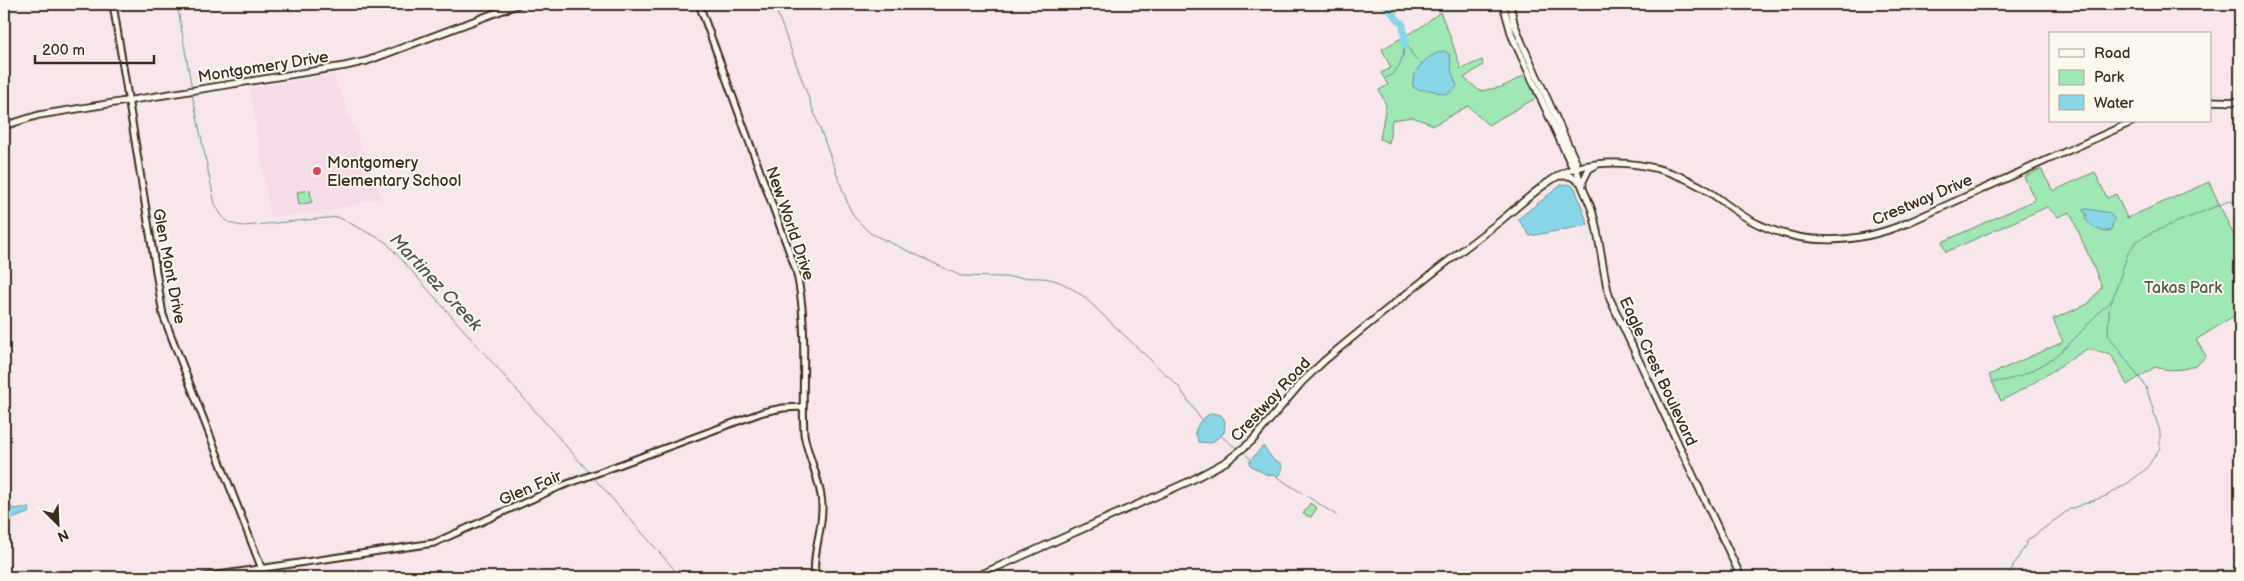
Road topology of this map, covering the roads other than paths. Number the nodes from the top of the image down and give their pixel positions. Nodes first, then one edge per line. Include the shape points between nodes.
1 (113, 4) edge
2 (519, 4) edge
3 (699, 4) edge
4 (1503, 4) edge
5 (1510, 4) edge
6 (128, 101) junction
7 (2212, 101) edge
8 (2240, 102) edge
9 (2132, 122) edge
10 (4, 126) edge
11 (1565, 150) junction
12 (1573, 155) junction
13 (1596, 164) junction
14 (1576, 168) junction
15 (1557, 177) junction
16 (1582, 183) junction
17 (803, 407) junction
18 (262, 569) junction
19 (204, 577) edge
20 (265, 577) edge
21 (815, 577) edge
22 (975, 577) edge
23 (1741, 577) edge

1 - 6 street, Glen Mont Drive
2 - 6 main road, Montgomery Drive via 367,61
3 - 17 street, New World Drive via 796,270 804,308
4 - 11 main road, Eagle Crest Boulevard via 1512,36
5 - 12 main road, Eagle Crest Boulevard via 1522,43
6 - 10 main road, Montgomery Drive via 39,115
6 - 18 street, Glen Mont Drive via 164,319
7 - 8 main road
9 - 13 main road, Crestway Drive via 1907,223 1873,236 1840,240 1814,240 1772,230 1739,214 1700,186 1678,175 1638,165
11 - 14 main road, Eagle Crest Boulevard
11 - 15 main road via 1567,163
12 - 13 main road via 1579,161
12 - 14 main road, Eagle Crest Boulevard
13 - 14 main road, Crestway Drive
13 - 16 main road via 1589,169
14 - 15 main road, Crestway Road
14 - 16 main road, Eagle Crest Boulevard
15 - 16 main road via 1570,176
15 - 22 main road, Crestway Road via 1324,361 1252,441 1228,461
16 - 23 main road, Eagle Crest Boulevard via 1594,217 1610,299
17 - 18 street, Glen Fair via 774,409 559,487 434,543
17 - 21 street, New World Drive via 805,442 822,503 814,560
18 - 19 street, Glen Fair
18 - 20 street, Glen Mont Drive

